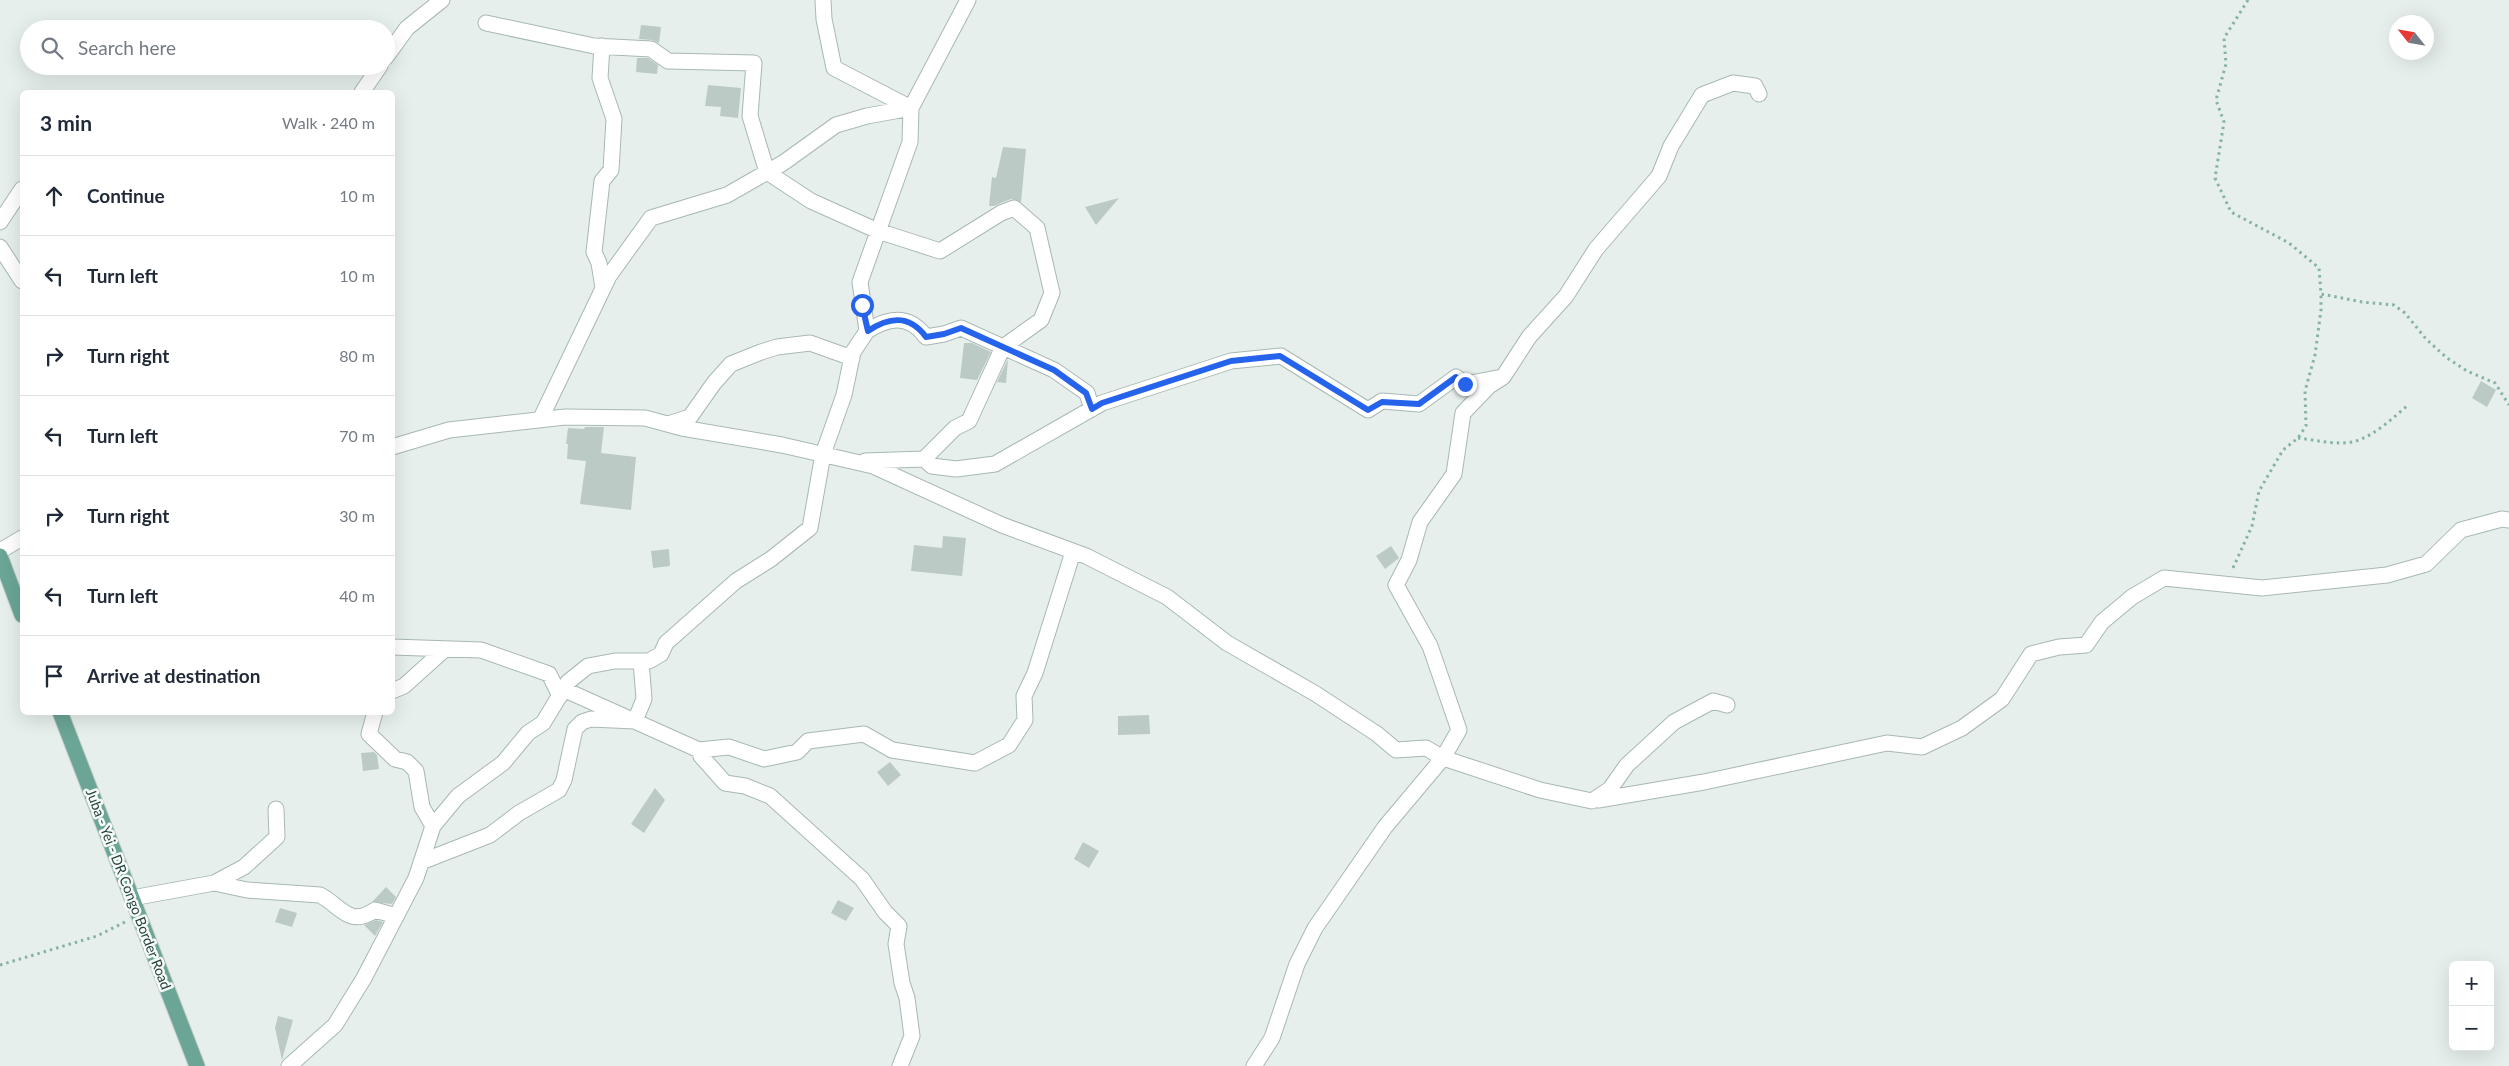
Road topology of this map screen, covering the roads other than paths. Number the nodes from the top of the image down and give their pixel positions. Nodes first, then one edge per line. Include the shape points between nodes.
1 (442, 0) edge
2 (823, 0) edge
3 (968, 0) edge
4 (486, 23) dead end
5 (395, 45) edge
6 (602, 46) junction
7 (374, 75) edge
8 (363, 90) edge
9 (1759, 94) dead end
10 (911, 108) junction
11 (767, 172) junction
12 (20, 192) edge
13 (0, 222) edge
14 (878, 230) junction
15 (0, 247) edge
16 (20, 278) edge
17 (603, 288) junction
18 (868, 331) junction
19 (1003, 347) junction
20 (852, 358) junction
21 (1503, 377) junction
22 (1092, 409) junction
23 (540, 420) junction
24 (667, 424) junction
25 (395, 445) edge
26 (823, 454) junction
27 (924, 459) junction
28 (851, 461) junction
29 (2509, 520) edge
30 (20, 539) edge
31 (0, 551) edge
32 (1073, 552) junction
33 (0, 556) edge
34 (20, 610) edge
35 (395, 647) edge
36 (444, 650) junction
37 (641, 661) junction
38 (395, 690) edge
39 (562, 693) junction
40 (1727, 705) dead end
41 (61, 715) edge
42 (374, 715) edge
43 (635, 721) junction
44 (699, 750) junction
45 (1443, 758) junction
46 (1592, 801) junction
47 (276, 810) dead end
48 (434, 826) junction
49 (421, 862) junction
50 (214, 883) junction
51 (132, 898) junction
52 (396, 916) junction
53 (197, 1066) edge
54 (289, 1066) edge
55 (900, 1066) edge
56 (1254, 1066) edge

1 - 5 street via 407,28
2 - 10 street via 834,68
3 - 10 street
4 - 6 street
6 - 11 street via 651,49 668,61 754,63 750,116
6 - 17 street via 600,78 614,119 612,170 602,181 594,252
7 - 8 street
9 - 21 street via 1755,86 1734,83 1702,95 1671,146 1659,176 1596,249 1566,296 1529,336
10 - 11 street via 836,125
10 - 14 street via 910,142
11 - 14 street via 811,200
11 - 17 street via 727,195 651,218
12 - 13 street
14 - 18 street via 860,282
14 - 19 street via 940,251 1014,208 1038,228 1052,293 1041,320
15 - 16 street
17 - 23 street
18 - 19 street via 896,318 919,327 926,337 961,328
18 - 20 street
19 - 22 street via 1074,382 1086,393
19 - 27 street via 969,421 955,428
20 - 24 street via 810,344 760,352 732,364 690,417
20 - 26 street via 844,395
21 - 22 street via 1465,384 1456,377 1419,404 1382,402 1368,410 1280,356 1231,361
21 - 45 street via 1488,386 1463,413 1454,474 1420,522 1396,585 1430,646 1459,730
22 - 27 street via 995,464 956,469 932,466
23 - 24 street via 565,417 645,418
23 - 25 street via 449,430
24 - 26 street
26 - 28 street
26 - 37 street via 810,528 736,581 666,643 661,654 649,661
27 - 28 street
28 - 32 street via 873,466 1002,525
29 - 46 street via 2462,530 2426,564 2387,575 2262,588 2164,578 2132,597 2102,622 2086,645 2031,654 2002,699 1962,728 1922,747 1887,743 1704,782
30 - 31 street
32 - 44 street via 1035,674 1024,696 1025,720 1009,745 975,763 892,750 864,734 808,741 797,752 764,759 729,747
32 - 45 street via 1167,597 1227,644 1316,694 1396,750 1426,748
33 - 34 main road
35 - 36 street
36 - 38 street via 404,686
36 - 39 street via 481,650 549,674
37 - 39 street via 588,666 568,682
37 - 43 street via 644,699
39 - 43 street
39 - 48 street via 544,723 528,733 503,763 458,796
40 - 46 street via 1713,701 1674,722 1627,764 1610,790
41 - 51 main road, Juba - Yei - DR Congo Border Road
42 - 48 street via 369,734 395,759 408,762 416,771 422,807
43 - 44 street
43 - 49 street via 591,718 582,722 576,729 559,790 519,813 490,835
44 - 55 street via 725,783 745,786 770,796 862,879 898,926 896,944 912,1036
45 - 46 street via 1540,790
45 - 56 street via 1386,827 1315,928 1297,964 1272,1038
47 - 50 street via 277,837 244,867
48 - 49 street
49 - 52 street
50 - 51 street
50 - 52 street via 247,890 320,895 353,917 367,916 375,910
51 - 53 main road, Juba - Yei - DR Congo Border Road
52 - 54 street via 335,1025

